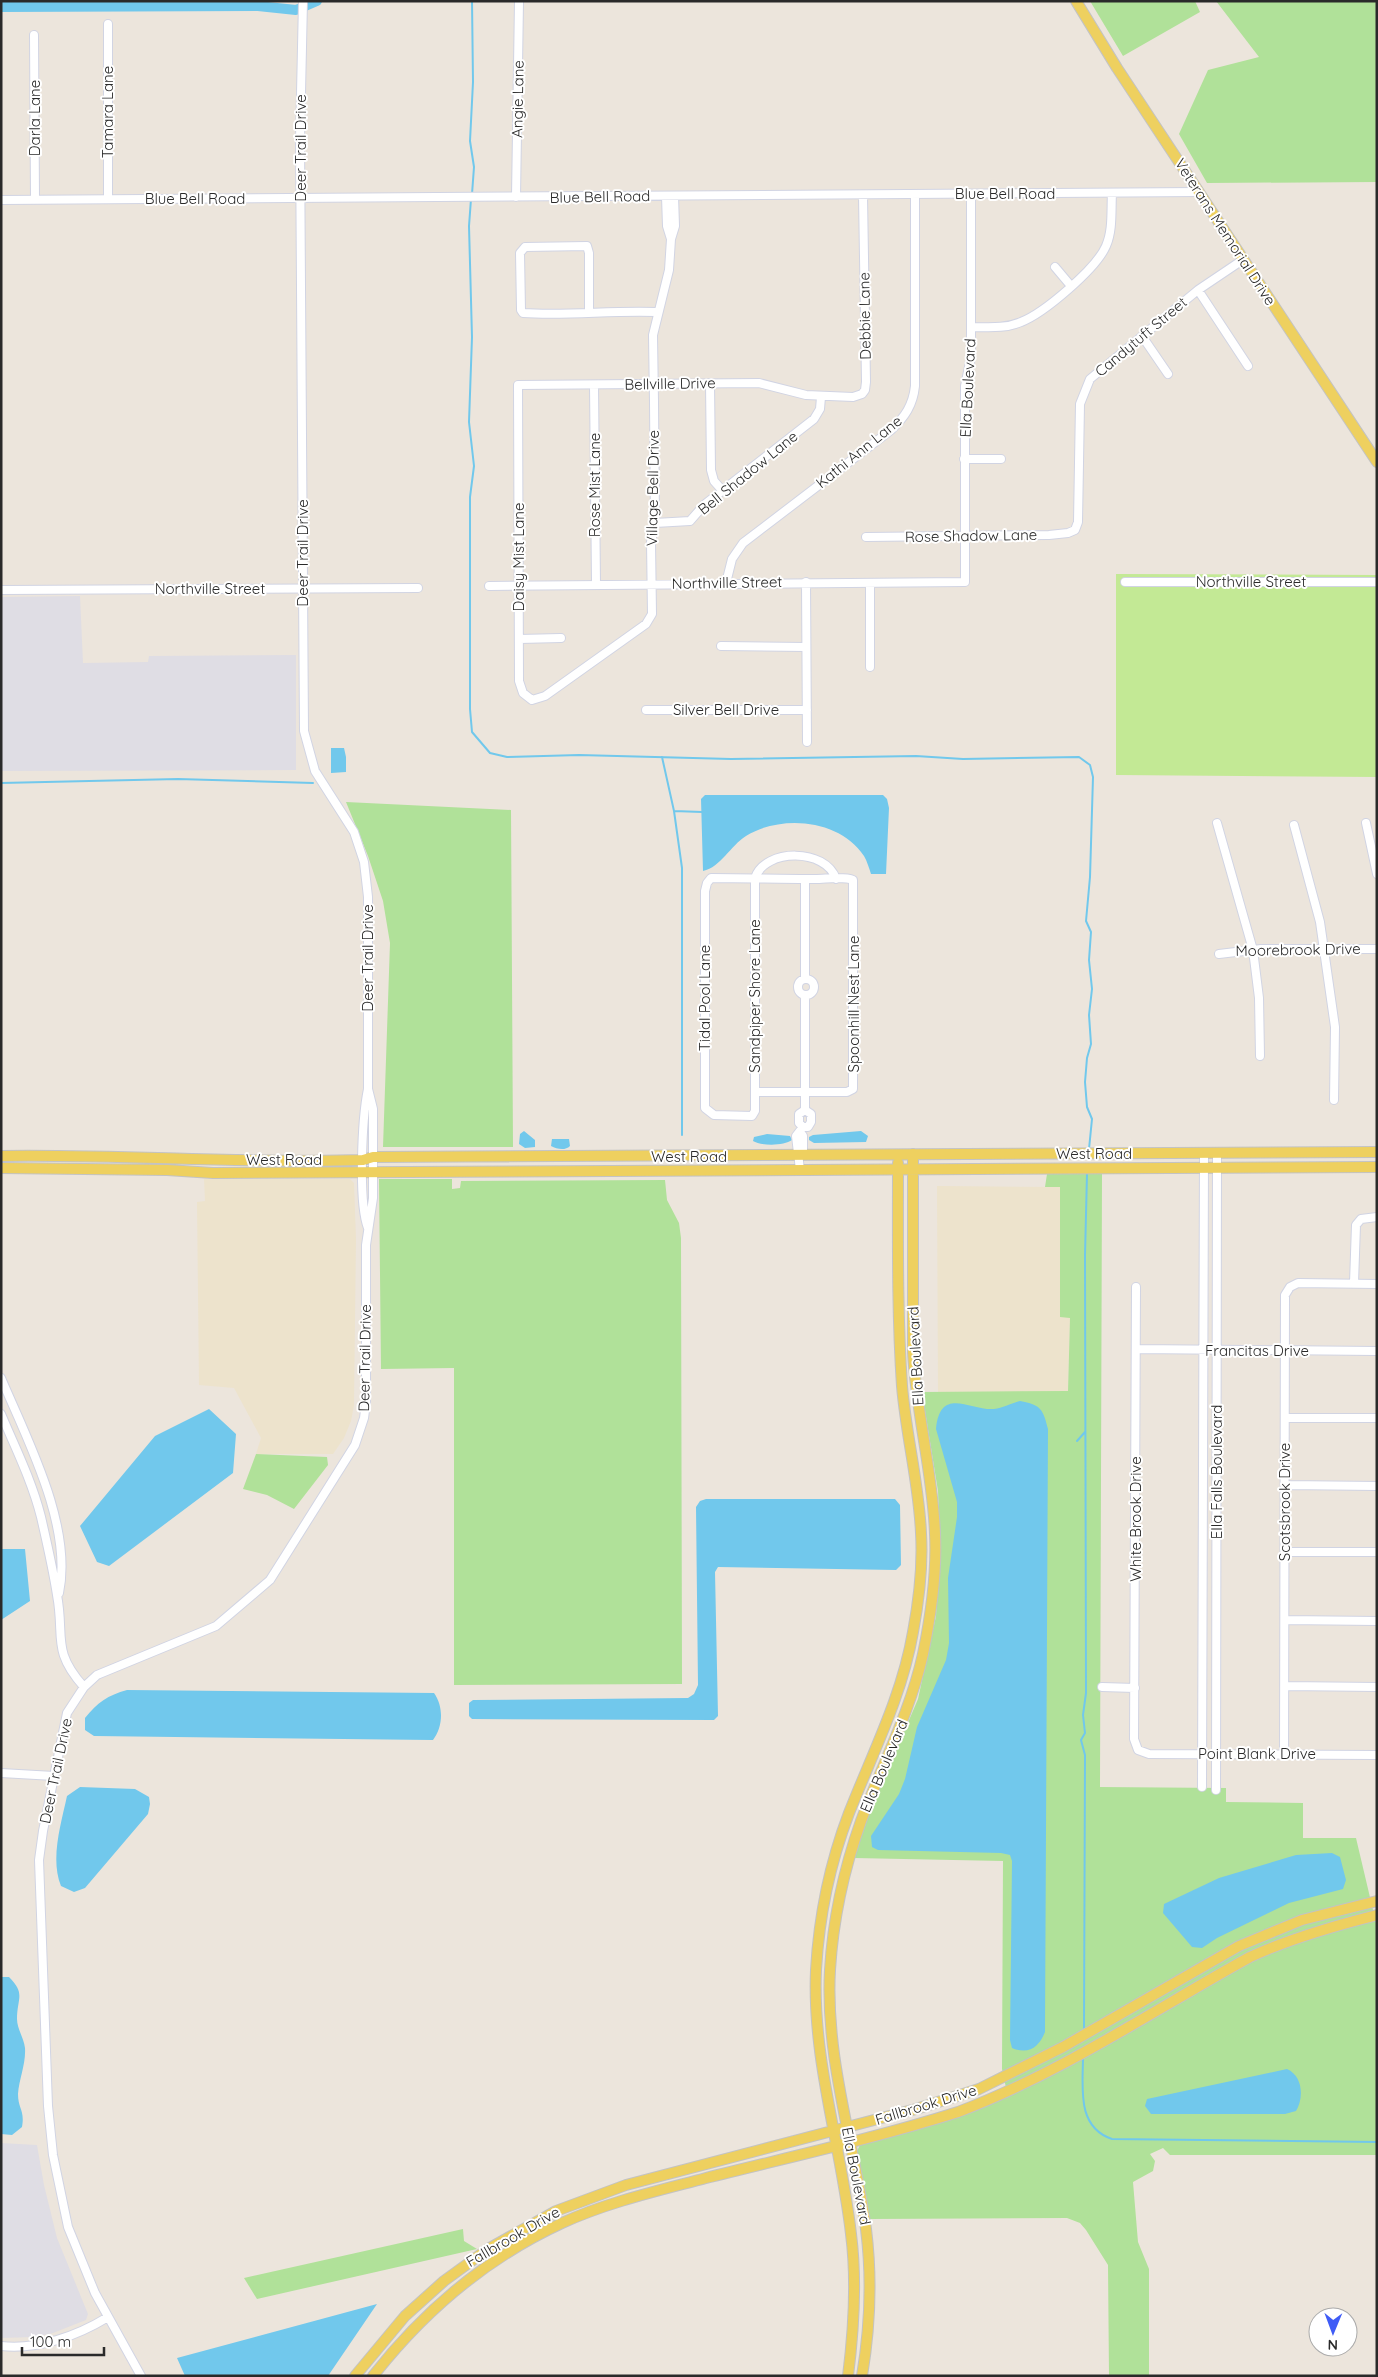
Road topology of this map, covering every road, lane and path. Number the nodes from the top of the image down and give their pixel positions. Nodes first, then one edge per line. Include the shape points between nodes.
1 (303, 1) edge
2 (520, 1) edge
3 (1076, 1) edge
4 (108, 24) dead end
5 (34, 35) dead end
6 (1199, 192) junction
7 (1112, 193) junction
8 (915, 194) junction
9 (971, 194) junction
10 (863, 195) junction
11 (670, 196) junction
12 (516, 197) junction
13 (301, 198) junction
14 (1, 200) edge
15 (35, 200) junction
16 (108, 200) junction
17 (1244, 259) junction
18 (1055, 267) dead end
19 (1071, 286) junction
20 (1198, 290) junction
21 (589, 312) junction
22 (657, 312) junction
23 (971, 327) junction
24 (1142, 336) junction
25 (1248, 366) dead end
26 (1168, 374) dead end
27 (710, 382) junction
28 (654, 384) junction
29 (518, 385) joint
30 (594, 385) junction
31 (821, 397) junction
32 (964, 459) junction
33 (1001, 459) dead end
34 (1377, 462) edge
35 (722, 490) junction
36 (655, 523) junction
37 (1075, 530) joint
38 (964, 536) junction
39 (866, 537) dead end
40 (806, 582) junction
41 (965, 582) joint
42 (1125, 582) dead end
43 (1377, 582) edge
44 (870, 583) junction
45 (596, 584) junction
46 (652, 584) junction
47 (726, 584) junction
48 (518, 585) junction
49 (489, 586) dead end
50 (303, 588) junction
51 (418, 588) dead end
52 (1, 590) edge
53 (561, 638) dead end
54 (519, 639) junction
55 (721, 646) dead end
56 (806, 647) junction
57 (870, 667) dead end
58 (554, 690) joint
59 (646, 710) dead end
60 (807, 710) junction
61 (807, 742) dead end
62 (1217, 823) dead end
63 (1366, 823) dead end
64 (1294, 825) dead end
65 (1377, 874) edge
66 (755, 878) junction
67 (805, 879) junction
68 (836, 879) junction
69 (1323, 949) junction
70 (1377, 949) edge
71 (1253, 950) junction
72 (1219, 954) dead end
73 (805, 978) junction
74 (805, 995) junction
75 (1260, 1056) dead end
76 (755, 1092) junction
77 (805, 1092) junction
78 (1334, 1100) dead end
79 (754, 1114) joint
80 (1377, 1152) edge
81 (1324, 1153) junction
82 (913, 1154) junction
83 (1204, 1154) junction
84 (1217, 1154) junction
85 (69, 1155) junction
86 (800, 1155) junction
87 (898, 1155) junction
88 (1, 1156) edge
89 (457, 1157) junction
90 (630, 1157) junction
91 (710, 1157) junction
92 (368, 1158) junction
93 (168, 1159) junction
94 (265, 1161) junction
95 (1325, 1167) junction
96 (1377, 1167) edge
97 (1, 1168) edge
98 (70, 1168) junction
99 (1204, 1168) junction
100 (1217, 1168) junction
101 (711, 1169) junction
102 (898, 1169) junction
103 (913, 1169) junction
104 (167, 1170) junction
105 (630, 1170) junction
106 (800, 1170) junction
107 (368, 1171) junction
108 (457, 1171) junction
109 (265, 1172) junction
110 (1377, 1217) edge
111 (1354, 1283) junction
112 (1377, 1284) edge
113 (899, 1286) junction
114 (912, 1286) junction
115 (1136, 1287) dead end
116 (1136, 1349) junction
117 (1203, 1351) junction
118 (1217, 1351) junction
119 (1284, 1351) junction
120 (1377, 1351) edge
121 (1, 1378) edge
122 (915, 1382) junction
123 (902, 1385) junction
124 (1, 1414) edge
125 (1285, 1418) junction
126 (1377, 1418) edge
127 (19, 1422) junction
128 (4, 1428) edge
129 (1286, 1485) junction
130 (1377, 1486) edge
131 (1203, 1500) junction
132 (1217, 1500) junction
133 (1285, 1552) junction
134 (1377, 1552) edge
135 (58, 1598) junction
136 (917, 1605) junction
137 (931, 1607) junction
138 (1203, 1619) junction
139 (1217, 1619) junction
140 (1285, 1620) junction
141 (1377, 1621) edge
142 (1285, 1686) junction
143 (84, 1687) junction
144 (1102, 1687) dead end
145 (1377, 1687) edge
146 (1135, 1688) junction
147 (1138, 1750) joint
148 (1201, 1754) junction
149 (1216, 1754) junction
150 (1284, 1754) junction
151 (1377, 1755) edge
152 (1, 1773) edge
153 (54, 1776) junction
154 (1202, 1787) dead end
155 (1216, 1790) dead end
156 (839, 1842) junction
157 (853, 1846) junction
158 (1377, 1902) edge
159 (1377, 1915) edge
160 (1273, 1931) junction
161 (1279, 1943) junction
162 (817, 1961) junction
163 (831, 1961) junction
164 (1067, 2044) junction
165 (1077, 2055) junction
166 (979, 2089) junction
167 (984, 2102) junction
168 (847, 2128) junction
169 (833, 2131) junction
170 (849, 2141) junction
171 (836, 2145) junction
172 (855, 2282) junction
173 (870, 2283) junction
174 (428, 2295) junction
175 (437, 2305) junction
176 (108, 2317) junction
177 (1, 2346) edge
178 (141, 2376) edge
179 (355, 2376) edge
180 (373, 2376) edge
181 (848, 2376) edge
182 (862, 2376) edge

1 - 13 street, Deer Trail Drive
2 - 12 street, Angie Lane
3 - 6 main road, Veterans Memorial Drive via 1116,68
4 - 16 street, Tamara Lane
5 - 15 street, Darla Lane
6 - 7 street, Blue Bell Road
6 - 17 main road, Veterans Memorial Drive
7 - 9 street, Blue Bell Road
7 - 19 street via 1111,222 1105,247 1087,272
8 - 9 street, Blue Bell Road
8 - 10 street, Blue Bell Road
8 - 47 street, Kathi Ann Lane via 915,386 910,407 891,430 743,542 732,559
9 - 23 street, Ella Boulevard
10 - 11 street, Blue Bell Road
10 - 31 street, Debbie Lane via 865,390 858,396
11 - 12 street, Blue Bell Road
11 - 22 street, Village Bell Drive via 667,226 671,239 669,270
12 - 13 street, Blue Bell Road
13 - 16 street, Blue Bell Road
13 - 50 street, Deer Trail Drive
14 - 15 street, Blue Bell Road
15 - 16 street, Blue Bell Road
17 - 20 street, Candytuft Street
17 - 34 main road, Veterans Memorial Drive
18 - 19 street
19 - 23 street via 1021,322
20 - 24 street, Candytuft Street
20 - 25 street
21 - 21 street via 521,310 520,253 525,247 587,246
21 - 22 street
22 - 28 street, Village Bell Drive via 653,335
23 - 32 street, Ella Boulevard via 965,386
24 - 26 street
24 - 37 street, Candytuft Street via 1090,380 1084,390 1079,415 1078,522
27 - 28 street, Bellville Drive
27 - 31 street, Bellville Drive via 759,383
27 - 35 street via 711,470 714,481
28 - 30 street, Bellville Drive
28 - 36 street, Village Bell Drive
29 - 30 street, Bellville Drive
29 - 48 street, Daisy Mist Lane
30 - 45 street, Rose Mist Lane
31 - 35 street, Bell Shadow Lane via 814,419
32 - 33 street
32 - 38 street, Ella Boulevard
35 - 36 street, Bell Shadow Lane via 690,522
36 - 46 street, Village Bell Drive via 651,542
37 - 38 street, Rose Shadow Lane via 1061,534
38 - 39 street, Rose Shadow Lane
38 - 41 street, Ella Boulevard
40 - 44 street, Northville Street
40 - 47 street, Northville Street
40 - 56 street
41 - 44 street, Northville Street
42 - 43 street, Northville Street
44 - 57 street
45 - 46 street, Northville Street
45 - 48 street, Northville Street
46 - 47 street, Northville Street
46 - 58 street, Village Bell Drive via 652,614 646,624
48 - 49 street, Northville Street
48 - 54 street, Daisy Mist Lane
50 - 51 street, Northville Street
50 - 52 street, Northville Street
50 - 92 street, Deer Trail Drive via 304,731 315,771 354,832 364,862 368,897 368,1090 364,1109
53 - 54 street
54 - 58 street, Daisy Mist Lane via 519,681 523,693 532,700
55 - 56 street
56 - 60 street
59 - 60 street, Silver Bell Drive
60 - 61 street
62 - 71 street
63 - 65 street
64 - 69 street via 1316,900
66 - 67 street
66 - 68 street via 758,869 770,861 793,856 819,861 834,872
66 - 76 street, Sandpiper Shore Lane
66 - 79 street, Tidal Pool Lane via 711,878 704,891 705,1108 714,1116
67 - 68 street
67 - 73 street
68 - 77 street, Spoonhill Nest Lane via 853,880 854,1085 847,1092
69 - 70 street, Moorebrook Drive
69 - 71 street, Moorebrook Drive
69 - 78 street via 1335,1027
71 - 72 street, Moorebrook Drive
71 - 75 street via 1259,998
73 - 74 street via 799,982 798,988
73 - 74 street via 811,980 814,987
74 - 77 street
76 - 77 street, Spoonhill Nest Lane
76 - 79 street, Sandpiper Shore Lane
77 - 86 street via 805,1110 799,1114 801,1130 796,1136 796,1151
80 - 81 main road, West Road
81 - 84 main road, West Road
81 - 95 main road
82 - 83 main road, West Road
82 - 87 main road, West Road
82 - 103 main road, Ella Boulevard
83 - 84 main road, West Road
83 - 99 street, Ella Falls Boulevard
84 - 100 street, Ella Falls Boulevard
85 - 88 main road, West Road
85 - 93 main road, West Road
85 - 98 main road
86 - 87 main road, West Road
86 - 91 main road, West Road
86 - 106 street
87 - 102 main road, Ella Boulevard
89 - 90 main road, West Road
89 - 92 main road, West Road
89 - 108 main road
90 - 91 main road, West Road
90 - 105 main road
91 - 101 main road
92 - 94 main road, West Road
92 - 107 street, Deer Trail Drive
93 - 94 main road, West Road
93 - 104 main road
94 - 109 main road
95 - 96 main road, West Road
95 - 100 main road, West Road
97 - 98 main road, West Road
98 - 104 main road, West Road
99 - 100 main road, West Road
99 - 103 main road, West Road
99 - 117 street, Ella Falls Boulevard
100 - 118 street, Ella Falls Boulevard
101 - 105 main road, West Road
101 - 106 main road, West Road
102 - 103 main road, West Road
102 - 106 main road, West Road
102 - 113 main road, Ella Boulevard
103 - 114 main road, Ella Boulevard
104 - 109 main road, West Road
105 - 108 main road, West Road
107 - 108 main road, West Road
107 - 109 main road, West Road
107 - 143 street, Deer Trail Drive via 364,1218 368,1228 366,1403 360,1433 270,1580 216,1626 98,1675
110 - 111 street via 1361,1219 1355,1228
111 - 112 street, Scotsbrook Drive
111 - 119 street, Scotsbrook Drive via 1298,1283 1290,1287 1285,1295
113 - 114 main road
113 - 123 main road, Ella Boulevard
114 - 122 main road, Ella Boulevard
115 - 116 street, White Brook Drive
116 - 117 street, Francitas Drive
116 - 146 street, White Brook Drive
117 - 118 street, Francitas Drive
117 - 131 street, Ella Falls Boulevard
118 - 119 street, Francitas Drive
118 - 132 street, Ella Falls Boulevard
119 - 120 street, Francitas Drive
119 - 125 street, Scotsbrook Drive
121 - 127 street
122 - 123 main road
122 - 137 main road, Ella Boulevard via 935,1526
123 - 136 main road, Ella Boulevard via 921,1533
124 - 128 street
125 - 126 street
125 - 129 street, Scotsbrook Drive
127 - 128 street
127 - 135 street via 48,1492 62,1558
128 - 135 street via 40,1515
129 - 130 street
129 - 133 street, Scotsbrook Drive
131 - 132 street
131 - 138 street, Ella Falls Boulevard
132 - 139 street, Ella Falls Boulevard
133 - 134 street
133 - 140 street, Scotsbrook Drive
135 - 143 street via 61,1647 66,1663
136 - 137 main road
136 - 156 main road, Ella Boulevard via 898,1696
137 - 157 main road, Ella Boulevard via 911,1700
138 - 139 street
138 - 148 street, Ella Falls Boulevard
139 - 149 street, Ella Falls Boulevard
140 - 141 street
140 - 142 street, Scotsbrook Drive
142 - 145 street
142 - 150 street, Scotsbrook Drive
143 - 153 street, Deer Trail Drive via 67,1713
144 - 146 street
146 - 147 street, White Brook Drive via 1134,1739
147 - 148 street, Point Blank Drive via 1149,1754
148 - 149 street, Point Blank Drive
148 - 154 street, Ella Falls Boulevard
149 - 150 street, Point Blank Drive
149 - 155 street, Ella Falls Boulevard
150 - 151 street, Point Blank Drive
152 - 153 street
153 - 176 street, Deer Trail Drive via 40,1860 50,2131 67,2222
156 - 157 main road
156 - 162 main road, Ella Boulevard via 826,1892
157 - 163 main road, Ella Boulevard via 840,1895
158 - 160 main road, Fallbrook Drive via 1302,1920
159 - 161 main road, Fallbrook Drive
160 - 161 main road
160 - 164 main road, Fallbrook Drive via 1239,1946
161 - 165 main road, Fallbrook Drive via 1250,1956
162 - 163 main road
162 - 169 main road, Ella Boulevard via 819,2050
163 - 168 main road, Ella Boulevard via 833,2048
164 - 165 main road
164 - 166 main road, Fallbrook Drive
165 - 167 main road, Fallbrook Drive
166 - 167 main road
166 - 168 main road, Fallbrook Drive
167 - 170 main road, Fallbrook Drive via 933,2120
168 - 169 main road, Fallbrook Drive
168 - 170 main road, Ella Boulevard
169 - 171 main road, Ella Boulevard
169 - 174 main road, Fallbrook Drive via 626,2185 578,2201 533,2222 488,2249
170 - 171 main road, Fallbrook Drive
170 - 173 main road, Ella Boulevard via 866,2230
171 - 172 main road, Ella Boulevard via 850,2226
171 - 175 main road, Fallbrook Drive via 630,2198 583,2214 496,2260
172 - 173 main road
172 - 181 main road, Ella Boulevard
173 - 182 main road, Ella Boulevard
174 - 175 main road
174 - 179 main road, Fallbrook Drive via 400,2322
175 - 180 main road, Fallbrook Drive
176 - 177 street via 83,2331 51,2342
176 - 178 street, Deer Trail Drive

